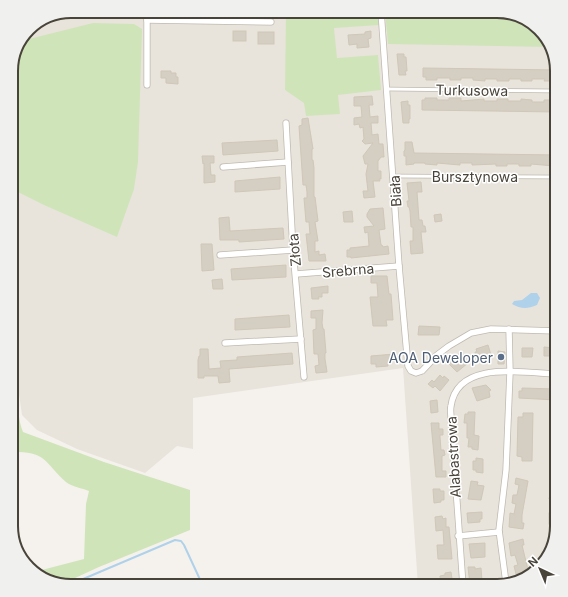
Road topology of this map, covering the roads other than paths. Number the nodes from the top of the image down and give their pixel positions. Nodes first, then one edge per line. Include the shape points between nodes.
1 (382, 18) edge
2 (147, 20) joint
3 (271, 22) dead end
4 (146, 85) dead end
5 (387, 89) junction
6 (550, 91) edge
7 (286, 123) dead end
8 (288, 162) junction
9 (223, 167) dead end
10 (394, 176) junction
11 (550, 177) edge
12 (293, 250) junction
13 (220, 255) dead end
14 (399, 266) junction
15 (296, 274) junction
16 (509, 329) junction
17 (550, 330) edge
18 (301, 339) junction
19 (225, 343) dead end
20 (510, 372) junction
21 (550, 374) edge
22 (304, 377) dead end
23 (499, 532) junction
24 (458, 536) junction
25 (505, 578) edge
26 (462, 579) edge

1 - 5 street, Biała
2 - 3 street
2 - 4 street
5 - 6 lane, Turkusowa
5 - 10 street, Biała
7 - 8 street, Złota
8 - 9 street
8 - 12 street, Złota
10 - 11 lane, Bursztynowa
10 - 14 street, Biała
12 - 13 street
12 - 15 street, Złota
14 - 15 street, Srebrna
14 - 16 street, Biała via 407,360 411,371 422,371 438,355 471,333
15 - 18 street, Złota
16 - 17 street
16 - 20 street
18 - 19 street
18 - 22 street, Złota
20 - 21 street, Alabastrowa
20 - 23 street via 506,470
20 - 24 street, Alabastrowa via 477,375 467,380 459,388 451,406
23 - 24 street
23 - 25 street
24 - 26 street, Alabastrowa

